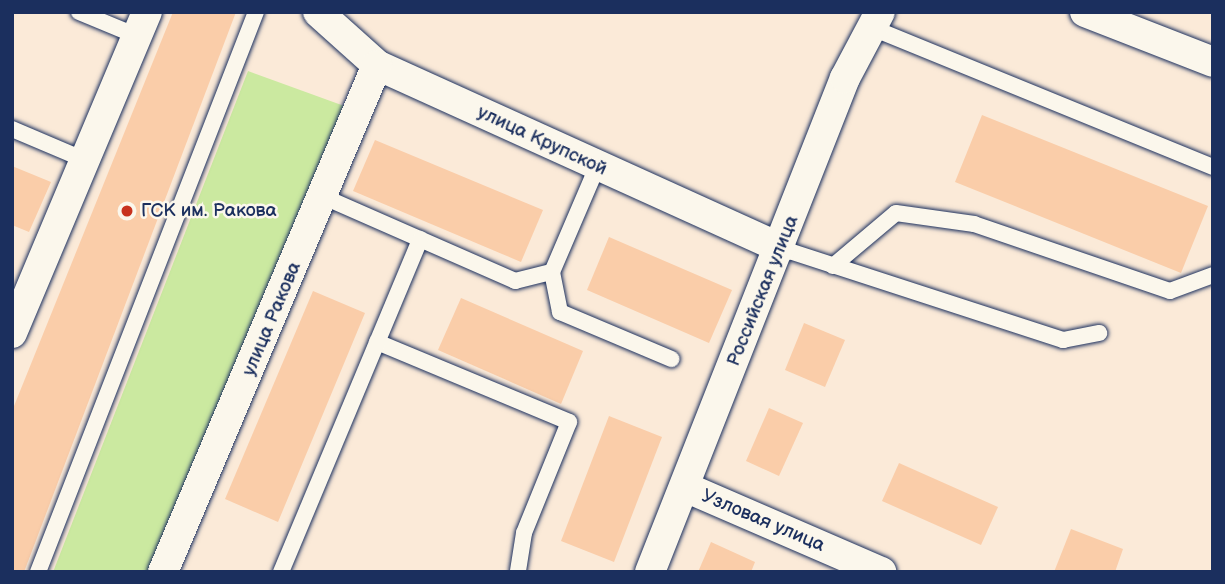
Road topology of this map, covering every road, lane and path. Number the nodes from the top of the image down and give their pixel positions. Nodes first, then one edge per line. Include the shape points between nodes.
1 (79, 12) edge
2 (256, 12) edge
3 (318, 12) edge
4 (1085, 12) edge
5 (880, 17) edge
6 (142, 24) edge
7 (1213, 62) edge
8 (377, 65) junction
9 (12, 130) edge
10 (85, 160) junction
11 (597, 167) junction
12 (1213, 167) edge
13 (324, 197) junction
14 (420, 239) junction
15 (780, 248) junction
16 (833, 266) junction
17 (552, 272) junction
18 (1213, 275) edge
19 (12, 333) edge
20 (1099, 333) dead end
21 (377, 342) junction
22 (671, 359) dead end
23 (685, 487) junction
24 (38, 572) edge
25 (163, 572) edge
26 (281, 572) edge
27 (518, 572) edge
28 (650, 572) edge
29 (881, 572) edge

1 - 6 lane
2 - 24 lane
3 - 8 street, улица Крупской
4 - 7 street
5 - 12 lane
5 - 15 street, Российская улица
6 - 10 street
8 - 11 street, улица Крупской
8 - 13 street, улица Ракова
9 - 10 lane
10 - 19 street
11 - 15 street, улица Крупской
11 - 17 lane
13 - 14 lane
13 - 25 street, улица Ракова
14 - 17 lane via 515,281
14 - 21 lane
15 - 16 lane
15 - 23 street, Российская улица
16 - 18 lane via 896,213 974,224 1170,291
16 - 20 lane via 1063,340
17 - 22 lane via 560,312
21 - 26 lane
21 - 27 lane via 569,422 524,533
23 - 28 street, Российская улица
23 - 29 street, Узловая улица

